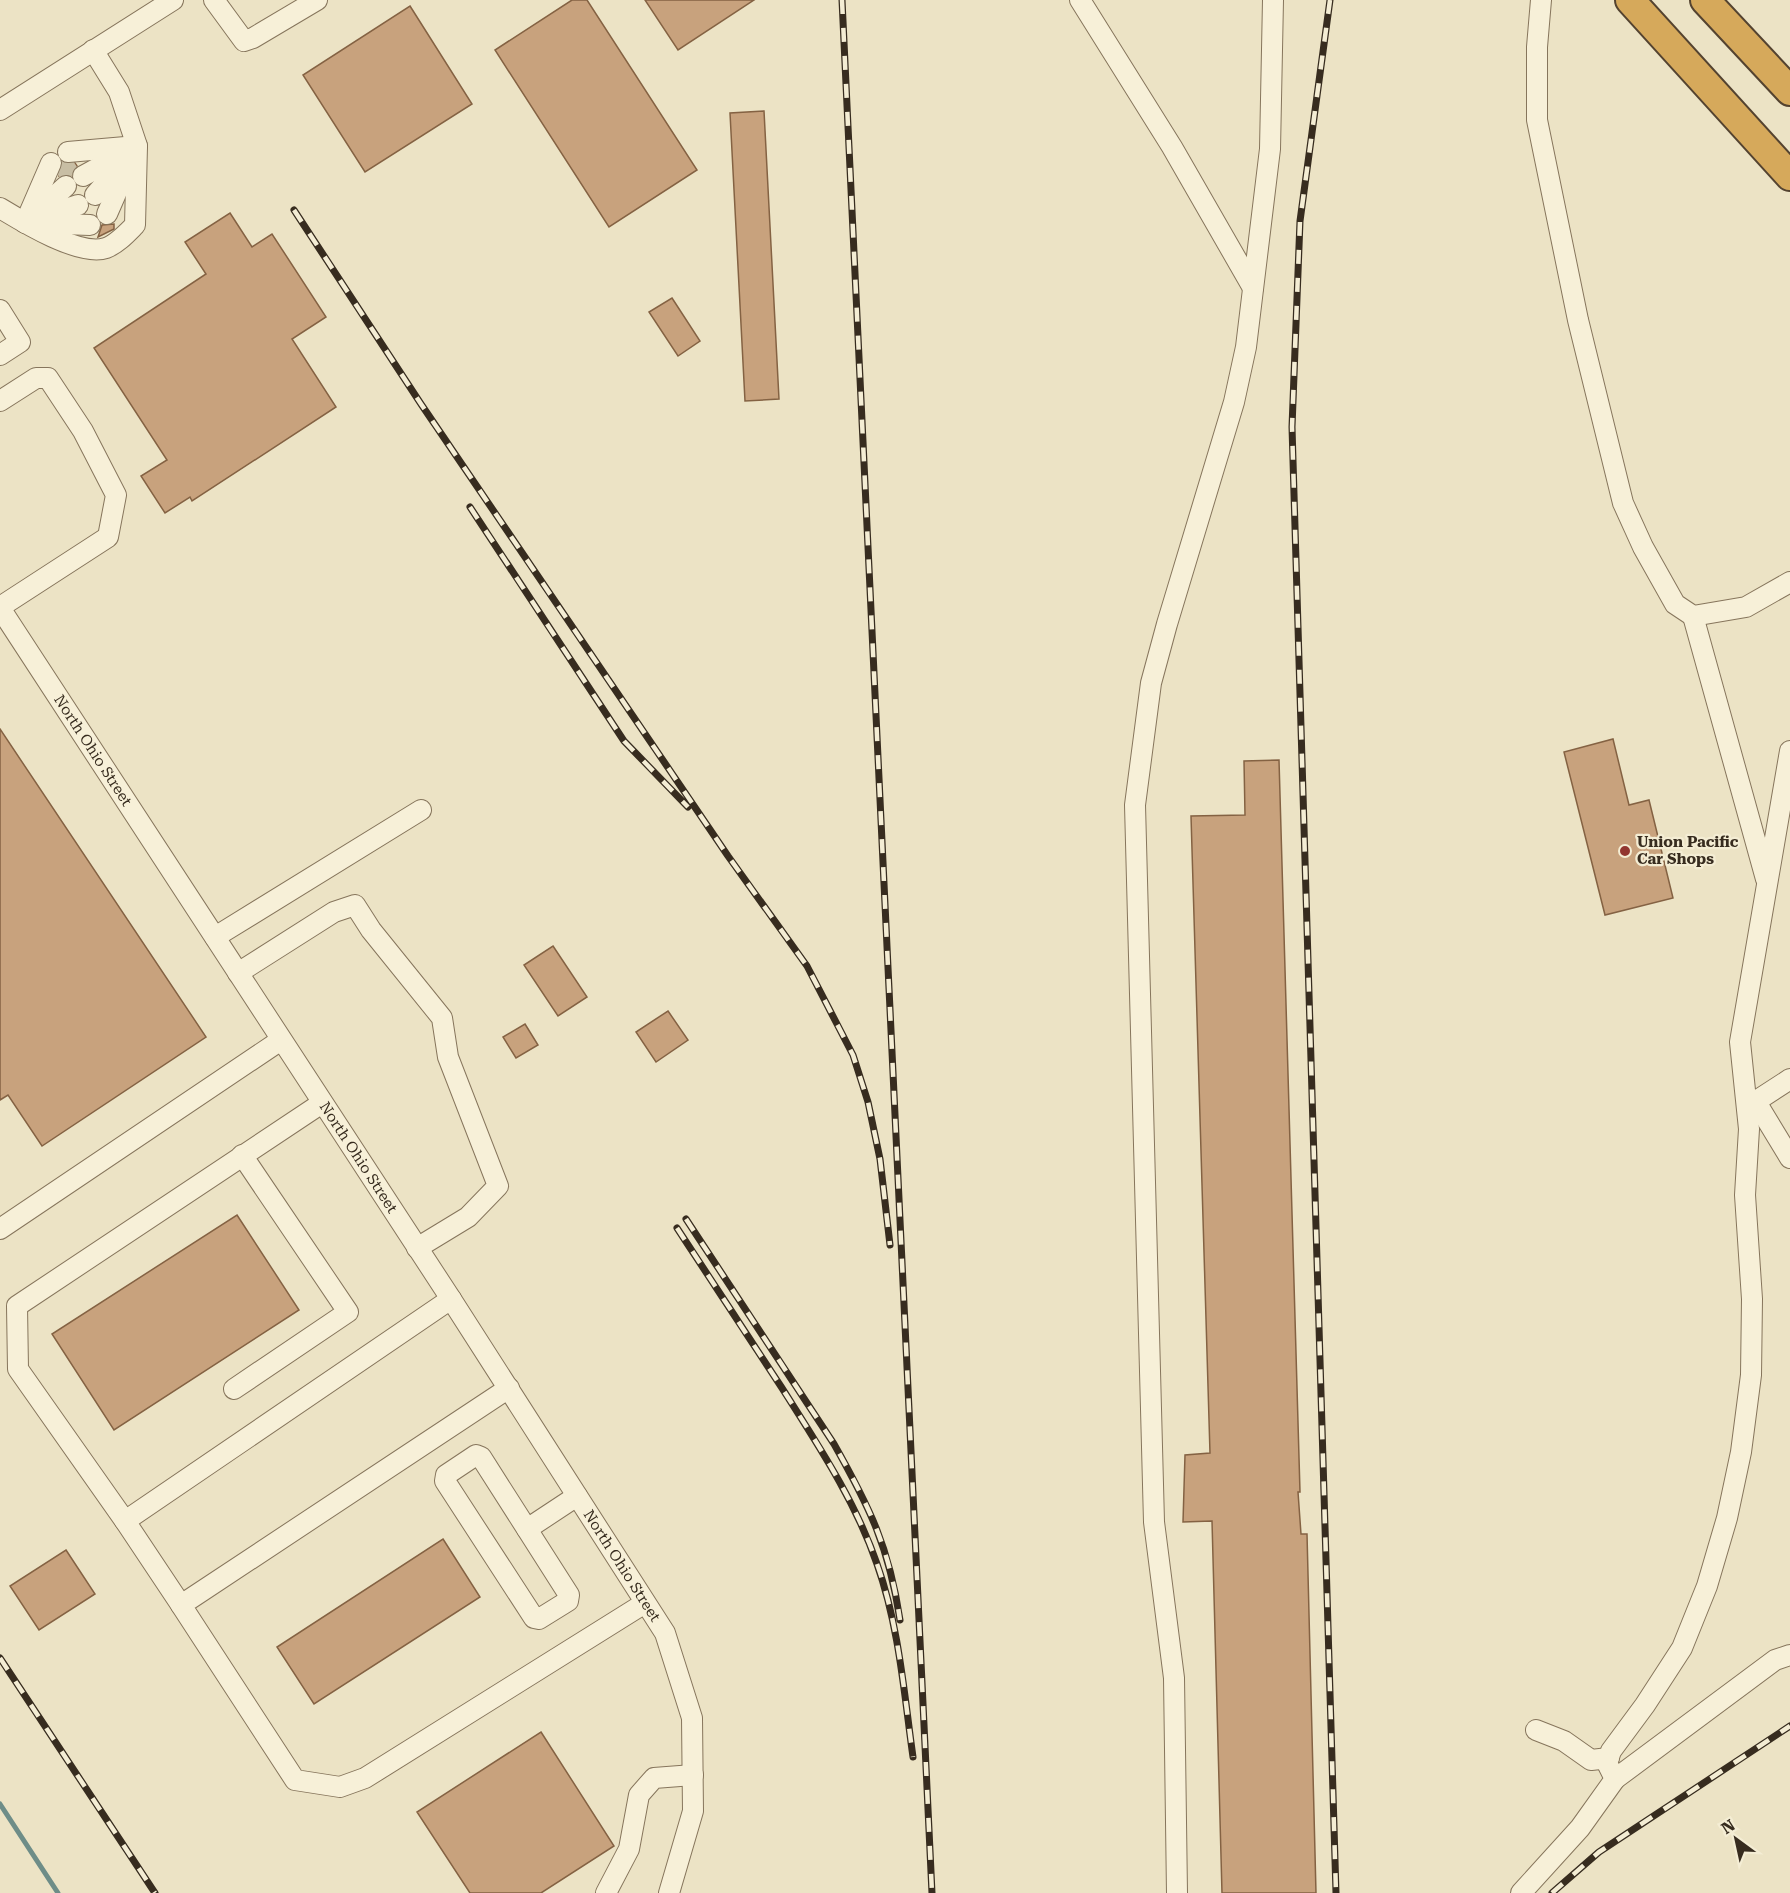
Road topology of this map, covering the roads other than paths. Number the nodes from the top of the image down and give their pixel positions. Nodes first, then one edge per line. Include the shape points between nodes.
1 (173, 0) edge
2 (214, 0) edge
3 (317, 0) edge
4 (1080, 0) edge
5 (1273, 0) edge
6 (1542, 0) edge
7 (1630, 0) edge
8 (1705, 0) edge
9 (93, 50) junction
10 (1790, 91) edge
11 (0, 110) edge
12 (137, 147) junction
13 (1790, 176) edge
14 (95, 195) dead end
15 (78, 205) dead end
16 (0, 208) edge
17 (107, 214) dead end
18 (25, 223) junction
19 (90, 225) dead end
20 (1253, 288) junction
21 (3, 323) edge
22 (0, 355) edge
23 (0, 401) edge
24 (1790, 582) edge
25 (0, 607) edge
26 (1693, 616) junction
27 (1790, 751) edge
28 (422, 810) dead end
29 (1767, 885) junction
30 (214, 937) junction
31 (238, 973) junction
32 (281, 1040) junction
33 (1790, 1080) edge
34 (322, 1102) junction
35 (1751, 1105) junction
36 (242, 1155) junction
37 (1790, 1158) edge
38 (0, 1229) edge
39 (417, 1248) junction
40 (451, 1299) junction
41 (508, 1388) junction
42 (234, 1389) dead end
43 (577, 1496) junction
44 (125, 1521) junction
45 (527, 1529) junction
46 (645, 1603) junction
47 (181, 1605) junction
48 (1790, 1655) edge
49 (1536, 1730) dead end
50 (1609, 1758) junction
51 (693, 1775) junction
52 (1615, 1779) junction
53 (606, 1893) edge
54 (669, 1893) edge
55 (1177, 1893) edge
56 (1521, 1893) edge

1 - 9 street
2 - 3 street via 244,40
4 - 20 street via 1172,147
5 - 20 street via 1270,148
6 - 26 street via 1536,120 1586,354 1623,503 1675,604
7 - 13 highway
8 - 10 highway
9 - 11 street
9 - 12 street via 119,92
12 - 12 street via 75,163
12 - 14 street
12 - 17 street
12 - 18 street via 135,225 123,237 106,248 86,250
15 - 18 street
16 - 18 street
18 - 18 street via 58,174
18 - 19 street
20 - 55 street via 1234,402 1151,683 1135,805 1154,1522 1174,1678
21 - 22 street via 20,342
23 - 25 street via 36,378 48,378 83,431 116,495 108,537
24 - 26 street via 1746,607
25 - 30 street, North Ohio Street
26 - 29 street
27 - 29 street
28 - 30 street
29 - 35 street via 1740,1042
30 - 31 street, North Ohio Street
31 - 32 street, North Ohio Street
31 - 39 street via 334,912 355,905 442,1018 448,1057 498,1186 468,1217
32 - 34 street, North Ohio Street
32 - 38 street
33 - 35 street
34 - 36 street
34 - 39 street, North Ohio Street
35 - 37 street
35 - 50 street via 1745,1195 1752,1299 1751,1375 1734,1485 1707,1586 1682,1648
36 - 42 street via 348,1312
36 - 44 street via 17,1306 18,1369
39 - 40 street, North Ohio Street
40 - 41 street, North Ohio Street
40 - 44 street
41 - 43 street, North Ohio Street
41 - 47 street
43 - 45 street
43 - 46 street, North Ohio Street
44 - 47 street
45 - 45 street via 569,1595 568,1600 539,1620 534,1618 445,1481 446,1474 476,1455 481,1457
46 - 47 street via 365,1778 340,1787 295,1780
46 - 51 street, North Ohio Street via 665,1633 692,1718
48 - 52 street via 1775,1660
49 - 50 street via 1564,1741 1591,1760
50 - 52 street via 1607,1763
51 - 53 street via 654,1778 639,1795 629,1849
51 - 54 street, North Ohio Street via 693,1810
52 - 56 street via 1580,1828

